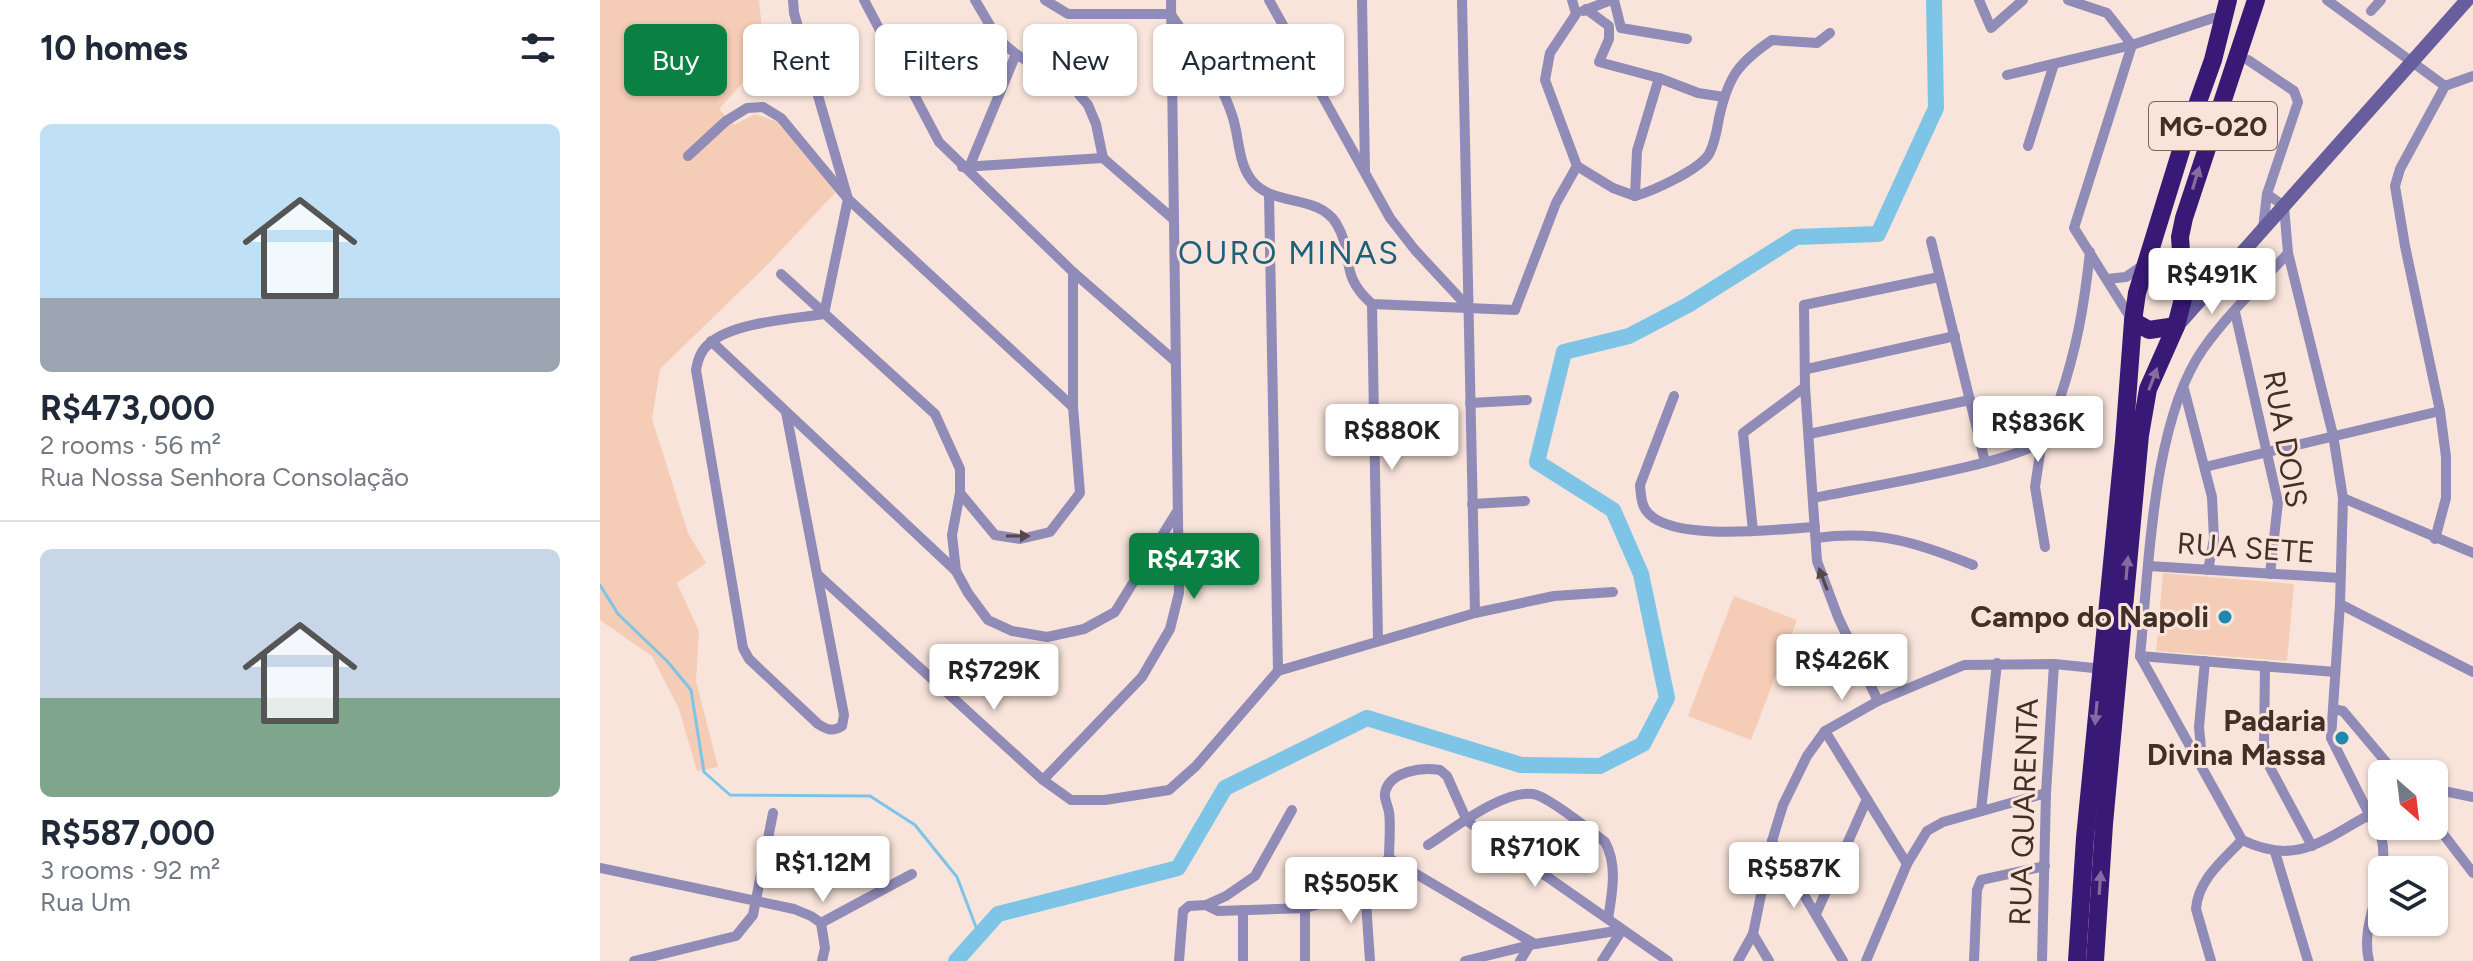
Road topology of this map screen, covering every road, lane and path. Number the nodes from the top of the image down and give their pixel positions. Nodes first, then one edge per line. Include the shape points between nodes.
1 (793, 0) edge
2 (864, 0) edge
3 (975, 0) edge
4 (1045, 0) edge
5 (1119, 0) edge
6 (1171, 0) edge
7 (1269, 0) edge
8 (1362, 0) edge
9 (1462, 0) edge
10 (1572, 0) edge
11 (1613, 0) edge
12 (1979, 0) edge
13 (2023, 0) edge
14 (2068, 0) edge
15 (2256, 0) edge
16 (2327, 0) edge
17 (2381, 0) edge
18 (2467, 0) edge
19 (2226, 6) edge
20 (2371, 11) dead end
21 (1581, 12) junction
22 (1128, 14) junction
23 (1171, 14) junction
24 (2201, 22) junction
25 (1830, 33) dead end
26 (1687, 39) dead end
27 (2132, 45) junction
28 (1016, 54) junction
29 (2248, 60) dead end
30 (2412, 62) junction
31 (2054, 64) junction
32 (2007, 75) dead end
33 (2473, 76) edge
34 (1659, 78) junction
35 (2445, 86) junction
36 (1724, 97) junction
37 (2028, 146) dead end
38 (688, 156) dead end
39 (1103, 158) junction
40 (966, 166) junction
41 (1577, 166) junction
42 (1365, 172) junction
43 (1269, 194) junction
44 (2267, 194) junction
45 (1635, 196) junction
46 (848, 199) junction
47 (2284, 206) junction
48 (1172, 218) junction
49 (2263, 230) junction
50 (1931, 241) dead end
51 (2090, 252) junction
52 (2288, 253) junction
53 (2180, 254) junction
54 (2146, 264) junction
55 (1073, 272) junction
56 (781, 274) dead end
57 (1939, 277) junction
58 (2107, 279) junction
59 (2220, 279) junction
60 (1372, 304) junction
61 (1467, 306) junction
62 (2235, 312) junction
63 (824, 314) junction
64 (2133, 321) junction
65 (2176, 326) junction
66 (1955, 336) junction
67 (711, 341) junction
68 (1175, 361) junction
69 (1807, 369) junction
70 (2183, 386) junction
71 (1805, 387) junction
72 (1674, 396) dead end
73 (1527, 400) dead end
74 (1970, 400) junction
75 (1470, 403) junction
76 (1073, 407) junction
77 (2440, 411) junction
78 (786, 412) junction
79 (1809, 434) junction
80 (2333, 435) junction
81 (2042, 440) junction
82 (2268, 453) junction
83 (1985, 462) junction
84 (2205, 467) junction
85 (960, 493) junction
86 (1813, 498) junction
87 (2343, 498) junction
88 (1525, 501) dead end
89 (1472, 504) junction
90 (1177, 512) junction
91 (1753, 531) junction
92 (1815, 533) junction
93 (2435, 539) junction
94 (2045, 547) dead end
95 (2473, 553) edge
96 (1973, 565) dead end
97 (2149, 566) junction
98 (2208, 570) junction
99 (956, 571) junction
100 (816, 573) junction
101 (2270, 574) junction
102 (2340, 578) junction
103 (1613, 592) dead end
104 (2340, 604) junction
105 (1475, 613) junction
106 (1378, 641) junction
107 (2140, 656) junction
108 (2205, 661) junction
109 (1997, 663) junction
110 (2054, 664) junction
111 (2265, 666) junction
112 (2109, 669) junction
113 (1278, 671) junction
114 (2335, 672) junction
115 (2473, 672) edge
116 (1878, 701) junction
117 (2333, 709) junction
118 (1825, 731) junction
119 (2384, 760) edge
120 (2205, 772) junction
121 (1043, 780) junction
122 (2448, 792) edge
123 (2046, 793) junction
124 (2473, 797) edge
125 (1867, 799) junction
126 (1292, 810) dead end
127 (1981, 811) junction
128 (773, 813) dead end
129 (2368, 813) edge
130 (2368, 816) edge
131 (1467, 821) junction
132 (2242, 840) junction
133 (2382, 840) edge
134 (2448, 840) edge
135 (1772, 841) junction
136 (1428, 845) dead end
137 (2312, 846) junction
138 (2275, 852) junction
139 (1389, 858) junction
140 (1907, 864) junction
141 (2045, 866) junction
142 (600, 868) edge
143 (2473, 873) edge
144 (912, 874) dead end
145 (1365, 887) junction
146 (755, 902) junction
147 (1206, 905) junction
148 (1305, 908) junction
149 (1243, 910) junction
150 (1816, 914) junction
151 (1608, 919) junction
152 (821, 923) junction
153 (1622, 930) junction
154 (1753, 934) junction
155 (1532, 945) junction
156 (634, 961) edge
157 (822, 961) edge
158 (1179, 961) edge
159 (1243, 961) edge
160 (1305, 961) edge
161 (1370, 961) edge
162 (1465, 961) edge
163 (1520, 961) edge
164 (1602, 961) edge
165 (1668, 961) edge
166 (1738, 961) edge
167 (1749, 961) edge
168 (1769, 961) edge
169 (1843, 961) edge
170 (1866, 961) edge
171 (1974, 961) edge
172 (2042, 961) edge
173 (2077, 961) edge
174 (2095, 961) edge
175 (2211, 961) edge
176 (2308, 961) edge
177 (2369, 961) edge

1 - 46 street
2 - 40 street via 939,142
3 - 28 street via 998,39
4 - 22 street via 1068,14
5 - 22 street
6 - 23 street
7 - 42 street
8 - 42 street
9 - 61 street
10 - 21 street
11 - 21 street
11 - 26 street via 1621,28
12 - 13 street via 1991,28
14 - 27 street via 2107,13
53 -> 15 highway, MG-020 via 2193,188
16 - 30 street
17 - 20 street
18 - 30 street
19 - 24 street
19 - 24 street
19 - 54 highway, MG-020
21 - 34 street via 1609,26 1599,62
21 - 41 street via 1550,53 1545,80
22 - 23 street
23 - 43 street via 1220,86 1253,183
23 - 48 street
24 - 27 street
25 - 36 street via 1817,43 1772,40 1740,64
27 - 31 street
27 - 51 street via 2074,228
28 - 39 street via 1077,92 1088,105
28 - 40 street
29 - 44 street via 2294,91 2298,102
30 - 35 street
30 - 47 street
31 - 32 street
31 - 37 street
33 - 35 street
34 - 36 street
34 - 45 street via 1637,151
35 - 77 street via 2395,186
36 - 45 street via 1710,153 1696,166
38 - 46 street via 726,121 747,108 763,107 781,118
39 - 40 street
39 - 48 street
40 - 55 street
41 - 45 street
41 - 61 street via 1556,203 1515,310
42 - 61 street via 1390,218
43 - 60 street via 1322,209 1334,220 1344,239 1350,277
43 - 113 street
44 - 47 street
44 - 49 street
46 - 63 street
46 - 76 street
47 - 49 street
47 - 52 street
48 - 68 street
49 - 59 street
50 - 57 street
51 - 58 street
51 - 81 street via 2073,356
52 - 62 street
52 - 80 street
53 - 59 street via 2192,267
53 - 65 highway, MG-020 via 2184,295
54 - 58 street via 2126,277
54 - 64 highway, MG-020
55 - 68 street
55 - 76 street
56 - 63 street
57 - 66 street
57 - 69 street via 1804,305
58 - 64 street
59 - 65 street
60 - 61 street
60 - 106 street
61 - 75 street
62 - 70 street via 2203,350
62 - 82 street, RUA DOIS
63 - 67 street via 738,329
63 - 85 street via 935,414 960,469
64 - 65 highway via 2149,330
64 - 112 highway, MG-020
112 -> 65 highway, MG-020 via 2148,389
66 - 69 street
66 - 74 street
67 - 78 street
67 - 100 street via 699,355 697,387 743,648 829,731 842,726 844,715
68 - 90 street
69 - 71 street
70 - 84 street
70 - 97 street via 2162,453
71 - 79 street
71 - 91 street via 1743,433
72 - 91 street via 1640,485 1648,514 1710,533
73 - 75 street
74 - 79 street
74 - 83 street
75 - 89 street
85 -> 76 street via 995,535 1020,539 1050,532 1080,493
77 - 80 street
77 - 93 street via 2446,498
78 - 99 street
78 - 100 street
79 - 86 street
80 - 82 street
80 - 87 street
81 - 83 street via 2029,450
81 - 94 street via 2035,487
82 - 84 street
82 - 101 street, RUA DOIS via 2278,502
83 - 86 street
84 - 98 street via 2214,539
85 - 99 street via 952,535
86 - 92 street
87 - 93 street
87 - 102 street
88 - 89 street
89 - 105 street
90 - 99 street via 1115,612 1084,629 1047,637 1012,631 988,620
90 - 121 street via 1179,593 1170,629 1142,677
91 - 92 street
92 - 96 street via 1877,535
116 -> 92 street via 1838,617 1817,561
93 - 95 street
97 - 98 street, RUA SETE
97 - 107 street
98 - 101 street, RUA SETE
100 - 121 street
101 - 102 street, RUA SETE
102 - 104 street
103 - 105 street via 1554,596
104 - 114 street
104 - 115 street
105 - 106 street
106 - 113 street
107 - 108 street
107 - 120 street
108 - 111 street
108 - 120 street via 2199,727
109 - 110 street
109 - 116 street via 1964,665
109 - 127 street
110 - 112 street
110 - 123 street, RUA QUARENTA
111 - 114 street
111 - 137 street via 2267,762
112 -> 173 highway, MG-020 via 2085,838
174 -> 112 highway, MG-020
113 - 121 street via 1169,790 1071,800
114 - 117 street
116 - 118 street
117 - 119 street via 2343,711
117 - 129 street via 2331,738
118 - 125 street
118 - 135 street via 1795,780
120 - 132 street
122 - 124 street
123 - 127 street
123 - 141 street, RUA QUARENTA
125 - 140 street
125 - 150 street
126 - 147 street via 1255,876
127 - 140 street via 1927,831
128 - 146 street
130 - 137 street
131 - 136 street
131 - 139 street via 1440,770 1399,775 1384,795
131 - 151 street
131 - 151 street via 1513,796 1534,794 1573,818 1605,842 1612,854
132 - 138 street
132 - 175 street via 2213,871 2196,901
133 - 177 street via 2384,853 2367,925
134 - 143 street
135 - 150 street
135 - 154 street
137 - 138 street
138 - 176 street
139 - 145 street
139 - 155 street
140 - 170 street
141 - 171 street via 1985,877 1978,884
141 - 172 street, RUA QUARENTA
142 - 146 street
144 - 152 street
145 - 148 street
145 - 161 street
146 - 152 street via 794,909
146 - 156 street via 753,915 736,936
147 - 149 street via 1218,911
147 - 158 street via 1189,906 1182,915
148 - 149 street
148 - 160 street
149 - 159 street
150 - 169 street
151 - 153 street
152 - 157 street
153 - 155 street
153 - 164 street
153 - 165 street
154 - 166 street
154 - 167 street
154 - 168 street
155 - 162 street
155 - 163 street

